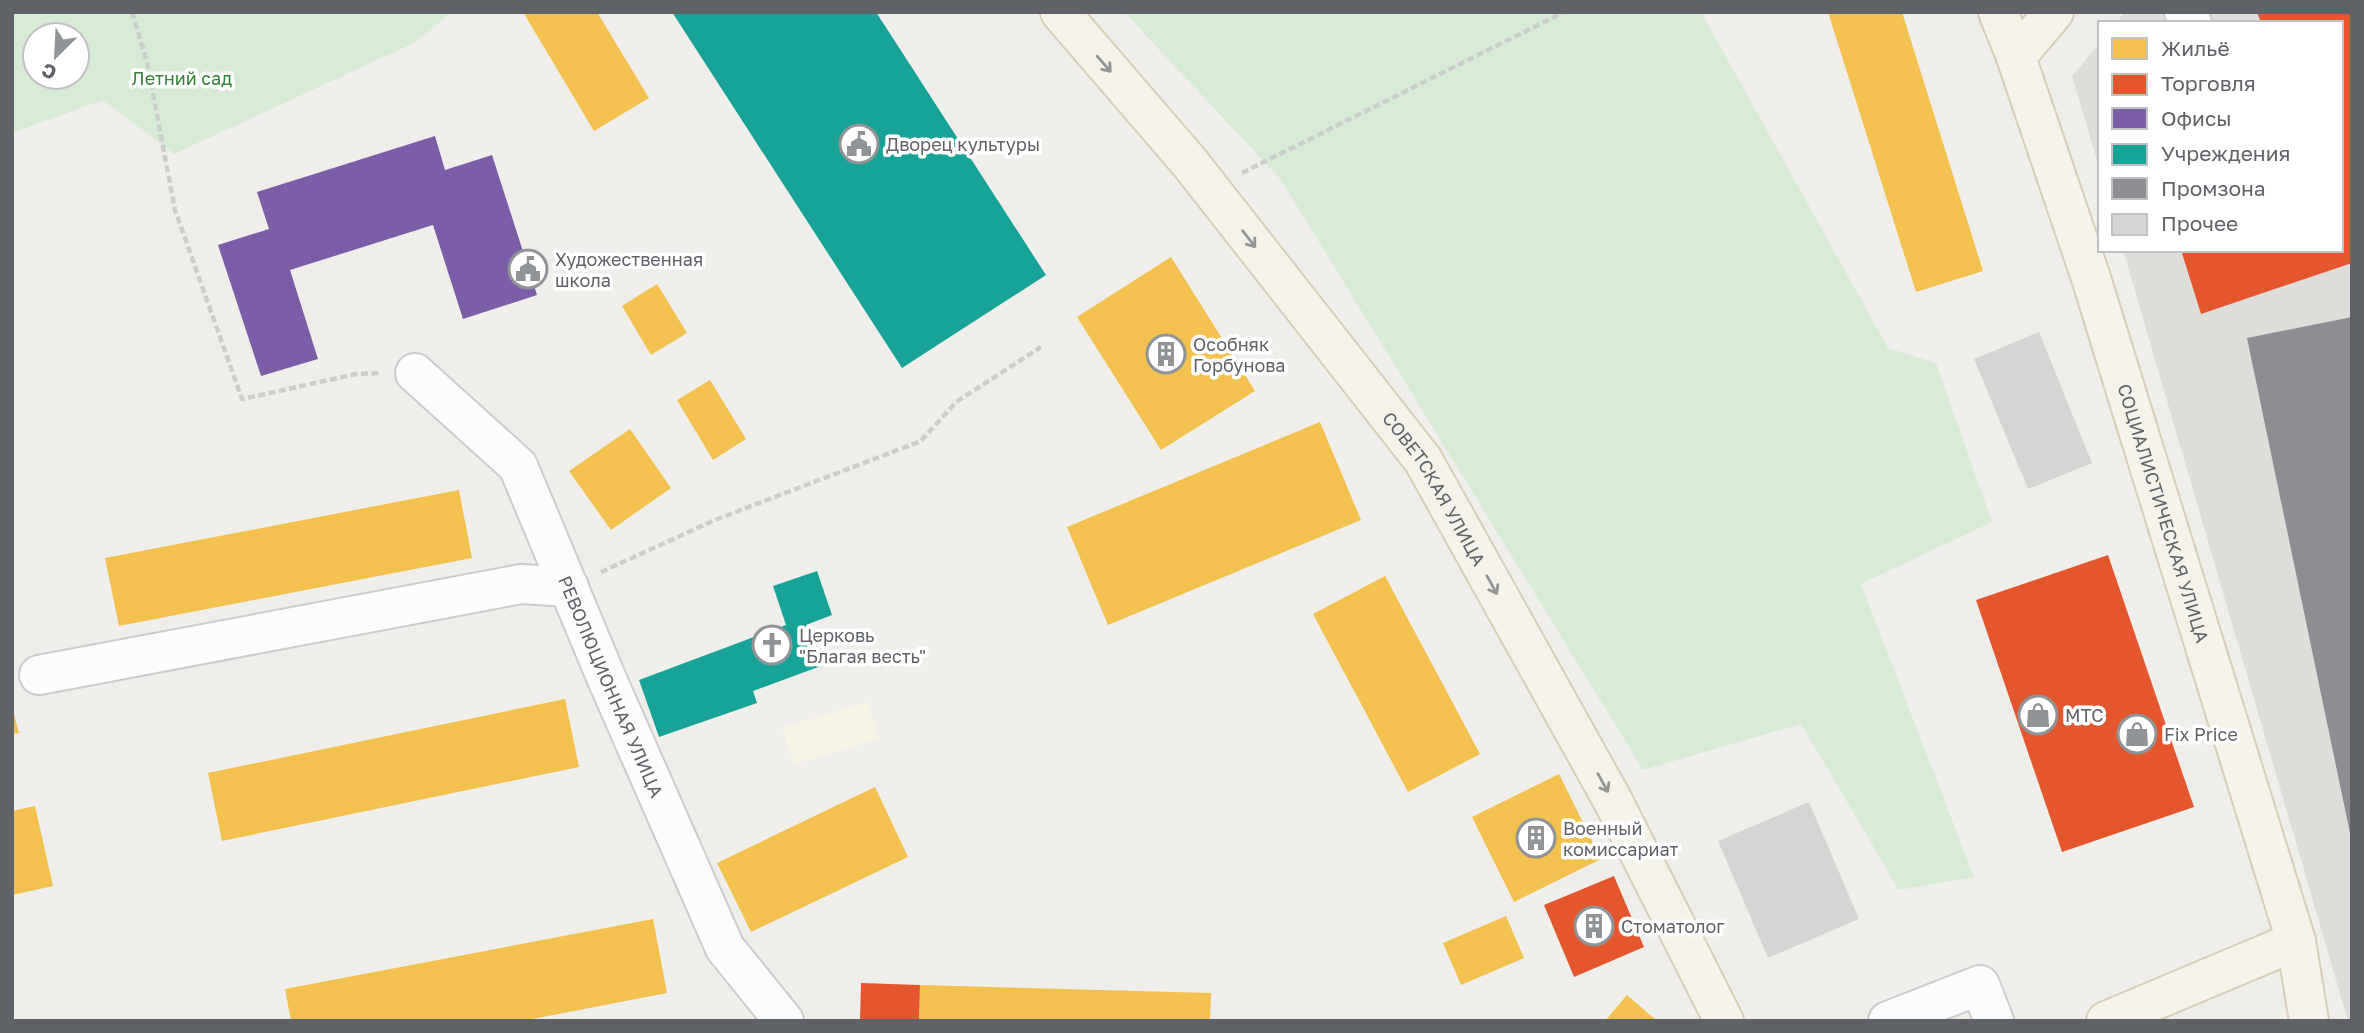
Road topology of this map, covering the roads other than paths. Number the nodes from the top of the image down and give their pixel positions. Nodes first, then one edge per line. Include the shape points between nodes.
1 (1060, 12) edge
2 (1998, 12) edge
3 (2054, 12) edge
4 (2016, 57) junction
5 (415, 373) road end
6 (569, 587) junction
7 (39, 675) dead end
8 (2296, 941) junction
9 (783, 1021) edge
10 (1724, 1021) edge
11 (1888, 1021) edge
12 (1994, 1021) edge
13 (2106, 1021) edge
14 (2309, 1021) edge

1 -> 10 main road, СОВЕТСКАЯ УЛИЦА via 1210,189 1423,460 1613,801
2 - 4 main road, СОЦИАЛИСТИЧЕСКАЯ УЛИЦА
3 - 4 main road
4 - 8 main road, СОЦИАЛИСТИЧЕСКАЯ УЛИЦА via 2091,278
5 - 6 lane, РЕВОЛЮЦИОННАЯ УЛИЦА via 518,466
6 - 7 lane via 521,584
6 - 9 lane, РЕВОЛЮЦИОННАЯ УЛИЦА via 725,948
8 - 13 main road
8 - 14 main road, СОЦИАЛИСТИЧЕСКАЯ УЛИЦА
11 - 12 lane via 1980,985

